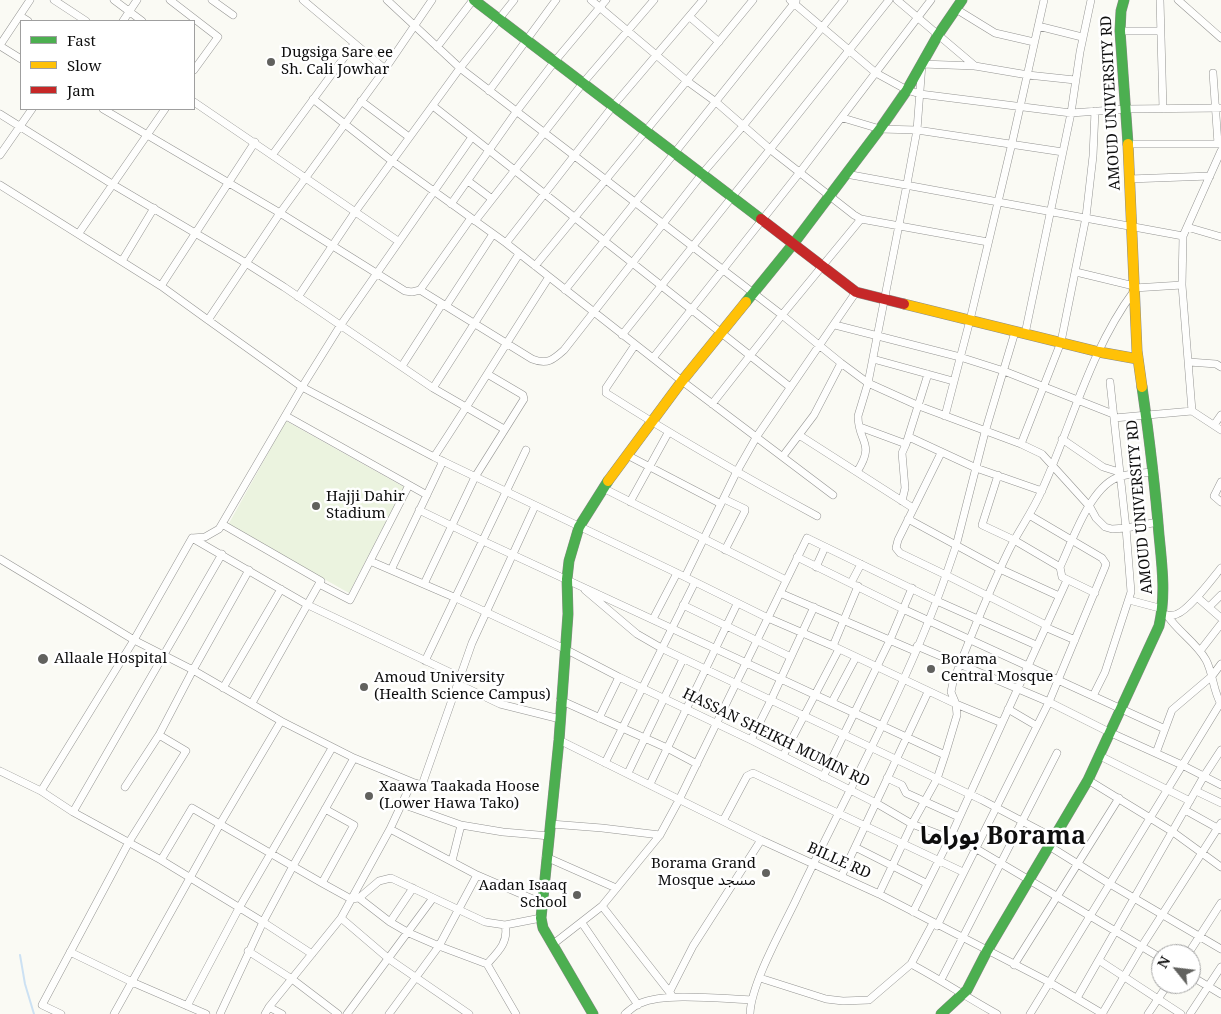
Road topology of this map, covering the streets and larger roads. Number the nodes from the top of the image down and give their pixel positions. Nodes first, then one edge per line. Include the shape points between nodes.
1 (30, 0) edge
2 (54, 0) edge
3 (114, 0) edge
4 (137, 0) edge
5 (170, 0) edge
6 (212, 0) edge
7 (387, 0) edge
8 (432, 0) edge
9 (474, 0) edge
10 (514, 0) edge
11 (556, 0) edge
12 (591, 0) edge
13 (606, 0) edge
14 (654, 0) edge
15 (703, 0) edge
16 (753, 0) edge
17 (844, 0) edge
18 (889, 0) edge
19 (896, 0) edge
20 (930, 0) edge
21 (962, 0) edge
22 (1044, 0) edge
23 (1091, 0) edge
24 (1160, 0) edge
25 (1178, 0) edge
26 (305, 1) edge
27 (794, 1) edge
28 (1123, 1) edge
29 (600, 7) junction
30 (956, 9) junction
31 (130, 12) junction
32 (233, 15) dead end
33 (20, 16) junction
34 (690, 17) junction
35 (918, 18) junction
36 (500, 19) junction
37 (26, 20) edge
38 (84, 20) edge
39 (125, 20) edge
40 (141, 20) edge
41 (414, 25) junction
42 (1038, 26) junction
43 (822, 27) junction
44 (627, 31) junction
45 (1120, 31) junction
46 (1160, 31) junction
47 (938, 35) junction
48 (1082, 36) junction
49 (1221, 38) edge
50 (527, 40) junction
51 (719, 42) junction
52 (1034, 42) junction
53 (354, 44) junction
54 (436, 47) junction
55 (1, 48) edge
56 (849, 50) junction
57 (656, 56) junction
58 (20, 58) edge
59 (554, 61) junction
60 (922, 64) junction
61 (195, 66) edge
62 (975, 66) junction
63 (385, 68) junction
64 (460, 68) junction
65 (876, 73) junction
66 (1213, 73) dead end
67 (1028, 75) junction
68 (1075, 80) junction
69 (687, 81) junction
70 (583, 83) junction
71 (907, 90) junction
72 (489, 91) junction
73 (920, 94) junction
74 (313, 99) junction
75 (361, 101) junction
76 (716, 102) junction
77 (195, 103) edge
78 (433, 106) junction
79 (613, 106) junction
80 (1021, 107) junction
81 (1218, 108) edge
82 (1126, 109) junction
83 (1163, 109) junction
84 (31, 110) edge
85 (105, 110) edge
86 (164, 110) edge
87 (1095, 111) junction
88 (516, 112) junction
89 (1071, 113) junction
90 (0, 114) edge
91 (843, 118) junction
92 (345, 124) junction
93 (20, 126) junction
94 (743, 126) junction
95 (880, 129) junction
96 (917, 130) junction
97 (646, 131) junction
98 (544, 132) junction
99 (146, 134) junction
100 (472, 136) junction
101 (409, 137) junction
102 (255, 142) junction
103 (1012, 143) junction
104 (1128, 144) junction
105 (1220, 146) edge
106 (490, 150) junction
107 (770, 150) junction
108 (675, 152) junction
109 (1063, 152) junction
110 (273, 154) junction
111 (0, 156) edge
112 (573, 156) junction
113 (392, 161) junction
114 (515, 170) junction
115 (800, 172) junction
116 (702, 174) junction
117 (846, 174) junction
118 (1210, 176) junction
119 (306, 177) junction
120 (1129, 179) junction
121 (606, 180) junction
122 (468, 181) junction
123 (229, 183) junction
124 (112, 184) junction
125 (907, 184) junction
126 (0, 185) edge
127 (433, 191) junction
128 (545, 194) junction
129 (830, 195) junction
130 (733, 197) junction
131 (492, 199) junction
132 (635, 202) junction
133 (997, 202) junction
134 (451, 204) junction
135 (154, 208) junction
136 (1050, 211) junction
137 (355, 212) junction
138 (280, 213) junction
139 (574, 217) junction
140 (1086, 217) junction
141 (473, 219) junction
142 (762, 219) junction
143 (861, 219) junction
144 (662, 223) junction
145 (899, 225) junction
146 (1131, 227) junction
147 (1187, 227) junction
148 (79, 233) junction
149 (197, 233) junction
150 (493, 234) junction
151 (1220, 235) edge
152 (1183, 236) junction
153 (604, 240) junction
154 (398, 241) junction
155 (988, 242) junction
156 (506, 243) junction
157 (794, 244) junction
158 (332, 246) junction
159 (692, 246) junction
160 (519, 254) junction
161 (122, 261) junction
162 (632, 262) junction
163 (246, 263) junction
164 (535, 266) junction
165 (823, 267) junction
166 (723, 270) junction
167 (1076, 272) junction
168 (377, 273) junction
169 (549, 277) junction
170 (661, 285) junction
171 (1182, 285) junction
172 (161, 286) junction
173 (1134, 289) junction
174 (420, 290) junction
175 (565, 290) junction
176 (856, 292) junction
177 (753, 293) junction
178 (298, 297) junction
179 (884, 298) junction
180 (444, 305) junction
181 (692, 309) junction
182 (593, 313) junction
183 (782, 315) junction
184 (208, 320) junction
185 (970, 320) junction
186 (474, 324) junction
187 (835, 325) junction
188 (340, 326) junction
189 (721, 332) junction
190 (1020, 333) junction
191 (622, 335) junction
192 (877, 336) junction
193 (507, 342) junction
194 (1061, 342) junction
195 (635, 345) junction
196 (819, 346) junction
197 (1099, 352) junction
198 (750, 355) junction
199 (960, 357) junction
200 (652, 358) junction
201 (872, 358) junction
202 (1138, 359) junction
203 (1189, 362) junction
204 (841, 364) junction
205 (1219, 364) edge
206 (402, 366) junction
207 (1004, 371) junction
208 (488, 374) junction
209 (928, 374) junction
210 (682, 381) junction
211 (953, 381) junction
212 (1110, 382) dead end
213 (868, 383) junction
214 (1045, 386) junction
215 (302, 387) junction
216 (790, 387) junction
217 (433, 388) junction
218 (1078, 401) junction
219 (712, 404) junction
220 (919, 406) junction
221 (467, 408) junction
222 (1192, 411) junction
223 (1221, 415) edge
224 (286, 416) junction
225 (945, 416) junction
226 (1114, 416) junction
227 (1147, 416) junction
228 (652, 422) junction
229 (1214, 425) junction
230 (860, 427) junction
231 (504, 429) junction
232 (1221, 430) edge
233 (985, 432) junction
234 (668, 433) junction
235 (799, 435) junction
236 (757, 436) junction
237 (1062, 439) junction
238 (907, 441) junction
239 (1021, 444) junction
240 (526, 450) dead end
241 (941, 453) junction
242 (627, 455) junction
243 (783, 456) junction
244 (434, 457) junction
245 (443, 461) junction
246 (1052, 464) junction
247 (649, 467) junction
248 (976, 468) junction
249 (857, 472) junction
250 (1154, 472) junction
251 (736, 473) junction
252 (1119, 474) junction
253 (998, 476) junction
254 (475, 477) junction
255 (1221, 482) edge
256 (408, 485) junction
257 (603, 488) junction
258 (1042, 491) junction
259 (505, 492) junction
260 (427, 495) junction
261 (833, 495) dead end
262 (902, 501) junction
263 (630, 502) junction
264 (722, 502) junction
265 (1221, 502) edge
266 (535, 506) junction
267 (913, 508) junction
268 (1090, 508) junction
269 (420, 510) junction
270 (1029, 515) junction
271 (817, 516) dead end
272 (908, 520) junction
273 (1158, 522) junction
274 (222, 524) junction
275 (451, 526) junction
276 (579, 526) junction
277 (1126, 528) junction
278 (192, 538) junction
279 (704, 539) junction
280 (1014, 540) junction
281 (1072, 541) junction
282 (483, 542) junction
283 (956, 546) junction
284 (825, 547) junction
285 (725, 550) junction
286 (222, 554) junction
287 (513, 554) junction
288 (797, 557) junction
289 (0, 559) edge
290 (370, 561) junction
291 (861, 564) junction
292 (816, 566) junction
293 (1060, 567) junction
294 (1221, 568) edge
295 (1000, 569) junction
296 (249, 570) junction
297 (391, 570) junction
298 (677, 573) junction
299 (946, 575) junction
300 (685, 577) junction
301 (567, 579) junction
302 (786, 580) junction
303 (1067, 580) junction
304 (695, 582) junction
305 (319, 584) junction
306 (424, 584) junction
307 (855, 584) junction
308 (579, 585) junction
309 (912, 588) junction
310 (281, 589) junction
311 (780, 592) junction
312 (1095, 593) junction
313 (988, 595) junction
314 (1221, 595) edge
315 (1059, 596) junction
316 (1197, 597) junction
317 (456, 598) junction
318 (937, 600) junction
319 (1129, 600) junction
320 (737, 604) junction
321 (308, 605) junction
322 (683, 605) junction
323 (1209, 607) junction
324 (814, 608) junction
325 (903, 609) junction
326 (485, 612) junction
327 (1164, 613) junction
328 (768, 618) junction
329 (1221, 618) edge
330 (654, 620) junction
331 (978, 620) junction
332 (843, 621) junction
333 (929, 621) junction
334 (1221, 624) edge
335 (726, 626) junction
336 (1046, 626) junction
337 (672, 628) junction
338 (802, 634) junction
339 (134, 640) junction
340 (890, 640) junction
341 (969, 640) junction
342 (1075, 640) junction
343 (756, 641) junction
344 (1036, 645) junction
345 (663, 648) junction
346 (715, 648) junction
347 (836, 648) junction
348 (565, 649) junction
349 (916, 649) junction
350 (1200, 651) junction
351 (164, 656) junction
352 (856, 657) junction
353 (791, 658) junction
354 (684, 659) junction
355 (426, 661) junction
356 (746, 662) junction
357 (960, 664) junction
358 (1221, 664) edge
359 (1028, 666) junction
360 (876, 667) junction
361 (705, 669) junction
362 (193, 670) junction
363 (1212, 676) junction
364 (619, 677) junction
365 (781, 679) junction
366 (459, 680) junction
367 (903, 680) junction
368 (1058, 680) junction
369 (736, 684) junction
370 (223, 688) junction
371 (642, 688) junction
372 (1017, 689) junction
373 (928, 692) junction
374 (815, 694) junction
375 (1093, 696) junction
376 (664, 698) junction
377 (560, 700) junction
378 (771, 700) junction
379 (832, 702) junction
380 (1049, 702) junction
381 (252, 703) junction
382 (1221, 703) edge
383 (956, 704) junction
384 (685, 709) junction
385 (1008, 709) junction
386 (1121, 709) junction
387 (854, 713) junction
388 (804, 716) junction
389 (599, 718) junction
390 (560, 719) junction
391 (281, 722) junction
392 (1002, 723) junction
393 (716, 724) junction
394 (881, 725) junction
395 (1037, 726) junction
396 (622, 728) junction
397 (1165, 729) junction
398 (1109, 732) junction
399 (844, 734) junction
400 (159, 735) junction
401 (907, 737) junction
402 (645, 738) junction
403 (559, 740) junction
404 (751, 740) junction
405 (332, 748) junction
406 (667, 748) junction
407 (871, 748) junction
408 (1057, 753) dead end
409 (1156, 753) junction
410 (1220, 753) edge
411 (945, 755) junction
412 (783, 756) junction
413 (1100, 756) junction
414 (354, 758) junction
415 (896, 760) junction
416 (605, 763) junction
417 (697, 764) junction
418 (1182, 765) junction
419 (0, 771) edge
420 (628, 773) junction
421 (1204, 776) junction
422 (824, 777) junction
423 (887, 778) junction
424 (937, 779) junction
425 (1088, 780) junction
426 (412, 782) junction
427 (650, 784) junction
428 (1221, 785) edge
429 (125, 787) dead end
430 (850, 790) junction
431 (1168, 790) junction
432 (41, 791) junction
433 (1196, 791) junction
434 (969, 794) junction
435 (1119, 798) junction
436 (679, 800) junction
437 (1190, 801) junction
438 (924, 802) junction
439 (1221, 802) edge
440 (876, 803) junction
441 (402, 804) junction
442 (997, 807) junction
443 (325, 809) junction
444 (1185, 810) junction
445 (73, 812) junction
446 (838, 813) junction
447 (959, 817) junction
448 (1151, 818) junction
449 (1022, 820) junction
450 (723, 821) junction
451 (220, 824) junction
452 (461, 824) junction
453 (551, 824) junction
454 (912, 824) junction
455 (864, 827) junction
456 (1220, 827) edge
457 (390, 829) junction
458 (1173, 832) junction
459 (660, 835) junction
460 (550, 836) junction
461 (950, 838) junction
462 (761, 840) junction
463 (129, 842) junction
464 (1051, 842) junction
465 (902, 844) junction
466 (855, 847) junction
467 (975, 848) junction
468 (1202, 853) junction
469 (271, 854) junction
470 (546, 857) junction
471 (161, 860) junction
472 (938, 860) junction
473 (452, 862) junction
474 (1000, 862) junction
475 (813, 864) junction
476 (1077, 864) junction
477 (892, 865) junction
478 (292, 866) junction
479 (1221, 866) edge
480 (963, 872) junction
481 (477, 875) junction
482 (841, 877) junction
483 (190, 878) junction
484 (1029, 879) junction
485 (322, 883) junction
486 (926, 883) junction
487 (1110, 884) junction
488 (413, 888) junction
489 (616, 888) junction
490 (879, 894) junction
491 (1057, 896) junction
492 (355, 898) junction
493 (433, 898) junction
494 (1135, 899) junction
495 (542, 903) junction
496 (1221, 903) edge
497 (602, 906) junction
498 (239, 908) junction
499 (459, 911) junction
500 (912, 912) junction
501 (1162, 915) junction
502 (1091, 916) junction
503 (341, 918) junction
504 (541, 918) junction
505 (263, 922) junction
506 (390, 922) junction
507 (582, 923) junction
508 (935, 924) junction
509 (505, 925) junction
510 (1116, 931) junction
511 (408, 933) junction
512 (1200, 936) junction
513 (962, 938) junction
514 (1195, 944) edge
515 (552, 945) junction
516 (439, 946) junction
517 (1142, 946) junction
518 (1221, 949) edge
519 (248, 951) junction
520 (70, 952) junction
521 (987, 952) junction
522 (1151, 952) edge
523 (312, 954) junction
524 (389, 959) junction
525 (1100, 961) junction
526 (487, 964) junction
527 (912, 964) junction
528 (1014, 964) junction
529 (1221, 967) edge
530 (1125, 976) junction
531 (415, 977) junction
532 (760, 978) junction
533 (292, 979) junction
534 (941, 980) junction
535 (132, 982) junction
536 (1050, 982) junction
537 (1201, 982) edge
538 (1208, 987) junction
539 (671, 994) junction
540 (1161, 994) edge
541 (1221, 994) edge
542 (963, 995) junction
543 (1077, 998) junction
544 (1158, 999) junction
545 (752, 1000) junction
546 (638, 1005) junction
547 (187, 1006) junction
548 (269, 1007) junction
549 (61, 1014) edge
550 (114, 1014) edge
551 (206, 1014) edge
552 (220, 1014) edge
553 (265, 1014) edge
554 (282, 1014) edge
555 (338, 1014) edge
556 (347, 1014) edge
557 (389, 1014) edge
558 (469, 1014) edge
559 (516, 1014) edge
560 (593, 1014) edge
561 (625, 1014) edge
562 (750, 1014) edge
563 (941, 1014) edge
564 (998, 1014) edge
565 (1030, 1014) edge
566 (1102, 1014) edge
567 (1148, 1014) edge
568 (1181, 1014) edge
569 (1190, 1014) edge

1 - 33 street
2 - 38 street
3 - 31 street
4 - 31 street
5 - 61 street via 218,37
6 - 32 street
7 - 41 street
8 - 41 street
9 - 36 street
9 - 54 street
10 - 36 street
11 - 50 street
12 - 29 street
13 - 29 street
14 - 44 street
15 - 34 street
16 - 51 street
17 - 43 street
18 - 56 street
19 - 35 street
20 - 35 street
21 - 30 street
22 - 42 street
23 - 48 street
24 - 46 street
25 - 49 street
26 - 53 street
27 - 43 street
27 - 76 street
28 - 45 street, AMOUD UNIVERSITY RD
29 - 44 street
29 - 59 street
30 - 47 street
30 - 52 street via 995,33
31 - 39 street
31 - 40 street
33 - 37 street
33 - 55 street
34 - 51 street
34 - 57 street
35 - 47 street
35 - 65 street
36 - 50 street
36 - 64 street
41 - 54 street
41 - 63 street
42 - 48 street
42 - 52 street
43 - 56 street
43 - 94 street
44 - 57 street
44 - 70 street
45 - 46 street
45 - 82 street, AMOUD UNIVERSITY RD
46 - 83 street
47 - 60 street
47 - 62 street
48 - 68 street
50 - 59 street
50 - 72 street
51 - 69 street
52 - 67 street
53 - 63 street
53 - 74 street
54 - 64 street
55 - 58 street
56 - 65 street
56 - 107 street
57 - 69 street
57 - 79 street
59 - 70 street
59 - 88 street
60 - 62 street
60 - 71 street
60 - 73 street
62 - 67 street
63 - 75 street
64 - 72 street
64 - 78 street
65 - 71 street
65 - 91 street
66 - 81 street
67 - 68 street
67 - 80 street
68 - 89 street
69 - 76 street
69 - 97 street
70 - 79 street
70 - 98 street
71 - 73 street
71 - 95 street
72 - 88 street
73 - 80 street
73 - 96 street
74 - 92 street
74 - 110 street
75 - 92 street
75 - 101 street
76 - 94 street
76 - 108 street
77 - 102 street
78 - 100 street
78 - 101 street
79 - 97 street
79 - 112 street
80 - 89 street
80 - 103 street
81 - 83 street
81 - 105 street
82 - 83 street
82 - 87 street
82 - 104 street, AMOUD UNIVERSITY RD
84 - 93 street
85 - 99 street
86 - 99 street
87 - 89 street
87 - 140 street
88 - 98 street
88 - 106 street
89 - 109 street
90 - 93 street
91 - 95 street
91 - 115 street
92 - 113 street
92 - 119 street
93 - 111 street
93 - 124 street
94 - 107 street
94 - 116 street
95 - 96 street
95 - 117 street
96 - 103 street
96 - 125 street
97 - 108 street
97 - 121 street
98 - 112 street
98 - 114 street
99 - 123 street
99 - 124 street
100 - 106 street
100 - 127 street
101 - 113 street
102 - 110 street
102 - 123 street
103 - 109 street
103 - 133 street
104 - 105 street
104 - 120 street, AMOUD UNIVERSITY RD
105 - 118 street
106 - 114 street
106 - 122 street
107 - 115 street
107 - 130 street
108 - 116 street
108 - 132 street
109 - 136 street
110 - 119 street
112 - 121 street
112 - 128 street
113 - 127 street
113 - 137 street
114 - 128 street
114 - 131 street
115 - 129 street
115 - 142 street
116 - 130 street
116 - 144 street
117 - 125 street
117 - 129 street
118 - 120 street
118 - 147 street
119 - 137 street
119 - 138 street
120 - 146 street, AMOUD UNIVERSITY RD
121 - 132 street
121 - 139 street
122 - 131 street
122 - 134 street
123 - 138 street
123 - 149 street
124 - 135 street
124 - 148 street
125 - 133 street
125 - 145 street
126 - 148 street
127 - 134 street
127 - 154 street
128 - 139 street
128 - 156 street
129 - 143 street
129 - 157 street
130 - 142 street
130 - 159 street
131 - 141 street
132 - 144 street
132 - 153 street
133 - 136 street
133 - 155 street
134 - 141 street
135 - 149 street
135 - 161 street
136 - 140 street
136 - 190 street
137 - 154 street
137 - 158 street
138 - 158 street
138 - 163 street
139 - 153 street
139 - 164 street
140 - 146 street
140 - 167 street
141 - 150 street
141 - 174 street
142 - 157 street
142 - 166 street
143 - 145 street
143 - 165 street
144 - 159 street
144 - 162 street
145 - 155 street
145 - 179 street
146 - 152 street
146 - 173 street, AMOUD UNIVERSITY RD
147 - 151 street
147 - 152 street
148 - 161 street
149 - 163 street
149 - 172 street
150 - 156 street
150 - 180 street
152 - 171 street
153 - 162 street
153 - 175 street
154 - 168 street
155 - 185 street
156 - 160 street
157 - 165 street
157 - 177 street
158 - 168 street
158 - 178 street
159 - 166 street
159 - 170 street
160 - 164 street
160 - 186 street
161 - 172 street
162 - 170 street
162 - 182 street
163 - 178 street
163 - 184 street
164 - 169 street
165 - 176 street
165 - 183 street
166 - 177 street
166 - 181 street
167 - 173 street
167 - 194 street
168 - 174 street via 405,291
168 - 188 street
169 - 175 street
169 - 193 street
170 - 181 street
170 - 191 street
171 - 173 street
171 - 203 street
172 - 184 street
173 - 197 street
173 - 202 street, AMOUD UNIVERSITY RD
174 - 180 street
175 - 182 street
176 - 179 street
176 - 187 street
177 - 183 street
177 - 189 street
178 - 188 street
179 - 185 street
179 - 192 street
180 - 186 street
180 - 206 street
181 - 189 street
181 - 200 street
182 - 191 street
182 - 193 street via 564,350 547,362 532,360
183 - 196 street
183 - 198 street
184 - 215 street
185 - 190 street
185 - 199 street
186 - 193 street
186 - 217 street
187 - 192 street
187 - 196 street
188 - 206 street
188 - 215 street
189 - 198 street
189 - 210 street
190 - 194 street
190 - 207 street
191 - 195 street
192 - 199 street
192 - 201 street
193 - 208 street
194 - 197 street
194 - 214 street
195 - 200 street
195 - 228 street via 605,391
196 - 204 street
196 - 216 street
197 - 202 street
197 - 218 street
198 - 216 street
198 - 219 street
199 - 207 street
199 - 211 street
200 - 210 street
201 - 209 street
201 - 213 street
202 - 227 street, AMOUD UNIVERSITY RD
203 - 205 street
203 - 222 street
204 - 213 street
204 - 235 street via 814,415
206 - 217 street
207 - 214 street
207 - 233 street
208 - 221 street
208 - 231 street via 524,396
209 - 211 street
209 - 220 street
210 - 219 street
210 - 228 street
211 - 225 street
212 - 226 street
213 - 220 street
213 - 230 street via 858,416
214 - 218 street
214 - 239 street
215 - 224 street
215 - 244 street
216 - 236 street
217 - 221 street
218 - 226 street
218 - 237 street
219 - 236 street
220 - 225 street
220 - 238 street
221 - 231 street
221 - 244 street
222 - 227 street
222 - 229 street
223 - 229 street
224 - 256 street
224 - 274 street
225 - 233 street
226 - 227 street
226 - 252 street
227 - 250 street, AMOUD UNIVERSITY RD
228 - 234 street
228 - 242 street
229 - 232 street
230 - 238 street
230 - 249 street via 866,456
231 - 254 street
233 - 239 street
233 - 248 street
234 - 247 street
234 - 251 street
235 - 243 street
235 - 249 street
236 - 243 street
236 - 251 street
237 - 246 street
237 - 252 street
238 - 241 street
238 - 262 street via 902,453 905,488
239 - 246 street via 1042,454
240 - 259 street
241 - 248 street
241 - 267 street
242 - 247 street
242 - 257 street
243 - 261 street
244 - 245 street
245 - 254 street
245 - 260 street
246 - 258 street
246 - 268 street
247 - 263 street
247 - 264 street
248 - 253 street
248 - 283 street
249 - 262 street
250 - 252 street
250 - 273 street, AMOUD UNIVERSITY RD
251 - 264 street
251 - 271 street
252 - 268 street via 1096,497
252 - 277 street
253 - 258 street
253 - 280 street via 982,524
254 - 259 street
254 - 275 street
255 - 265 street via 1214,496
256 - 260 street
256 - 290 street
257 - 263 street
257 - 276 street
258 - 270 street
259 - 266 street
259 - 282 street
260 - 269 street
262 - 267 street
263 - 279 street
264 - 279 street
264 - 285 street via 745,510
266 - 276 street
266 - 287 street
267 - 272 street
268 - 277 street via 1105,527
268 - 281 street
269 - 275 street
269 - 297 street
270 - 280 street
270 - 281 street
272 - 283 street
272 - 299 street via 898,540 898,551
273 - 277 street
273 - 327 street, AMOUD UNIVERSITY RD
274 - 278 street via 212,535
274 - 305 street via 321,581
275 - 282 street
275 - 306 street
276 - 298 street
276 - 301 street
277 - 319 street via 1131,584
278 - 286 street
278 - 339 street
279 - 285 street
279 - 300 street
280 - 293 street
280 - 295 street
281 - 293 street
281 - 312 street via 1104,561 1105,567
282 - 287 street
282 - 317 street
283 - 295 street
283 - 299 street
284 - 288 street via 807,538
284 - 291 street
284 - 292 street
285 - 302 street
286 - 296 street
286 - 351 street
287 - 301 street
287 - 326 street
288 - 292 street
288 - 302 street
289 - 339 street
290 - 297 street, HASSAN SHEIKH MUMIN RD
290 - 305 street via 350,600
291 - 307 street
291 - 309 street
292 - 307 street
293 - 303 street via 1060,575
294 - 316 street
295 - 313 street
295 - 315 street
296 - 310 street
296 - 362 street
297 - 306 street, HASSAN SHEIKH MUMIN RD
298 - 300 street
298 - 330 street
299 - 313 street
299 - 318 street
300 - 304 street
301 - 308 street
301 - 348 street
302 - 311 street
303 - 312 street
303 - 315 street
304 - 320 street
304 - 322 street
305 - 321 street
306 - 317 street, HASSAN SHEIKH MUMIN RD
307 - 325 street
307 - 332 street
308 - 330 street
308 - 345 street via 637,634
309 - 318 street
309 - 325 street
310 - 321 street
310 - 370 street
311 - 324 street
311 - 328 street
312 - 342 street
313 - 331 street
313 - 336 street
314 - 323 street
315 - 336 street
316 - 323 street
316 - 327 street via 1177,614
317 - 326 street, HASSAN SHEIKH MUMIN RD
317 - 355 street
318 - 331 street
318 - 333 street
319 - 327 street
319 - 375 street via 1105,672
320 - 328 street
320 - 335 street
321 - 355 street
321 - 381 street
322 - 335 street
322 - 337 street
323 - 329 street
324 - 332 street
324 - 338 street
325 - 333 street
325 - 340 street
326 - 348 street, HASSAN SHEIKH MUMIN RD
326 - 366 street
327 - 350 street
327 - 386 street, AMOUD UNIVERSITY RD
328 - 338 street
328 - 343 street
330 - 337 street
331 - 341 street
331 - 344 street
332 - 340 street
332 - 347 street
333 - 341 street
333 - 349 street
334 - 350 street
335 - 343 street
335 - 346 street
336 - 342 street
336 - 344 street
337 - 345 street
337 - 346 street
338 - 347 street
338 - 353 street
339 - 351 street
339 - 432 street
340 - 349 street
340 - 360 street
341 - 357 street
341 - 359 street
342 - 368 street
343 - 353 street
343 - 356 street
344 - 359 street
345 - 354 street
345 - 371 street
346 - 356 street
346 - 361 street
347 - 352 street
347 - 374 street
348 - 364 street, HASSAN SHEIKH MUMIN RD
348 - 377 street
349 - 357 street
349 - 367 street
350 - 363 street
351 - 362 street
351 - 445 street
352 - 360 street
352 - 379 street
353 - 365 street
354 - 361 street
354 - 376 street
355 - 366 street
356 - 365 street
356 - 369 street
357 - 372 street
357 - 383 street via 951,692
358 - 363 street
359 - 368 street
359 - 372 street
360 - 367 street
360 - 387 street
361 - 369 street
361 - 384 street
362 - 370 street
362 - 400 street
363 - 382 street
363 - 397 street via 1172,710
364 - 371 street, HASSAN SHEIKH MUMIN RD
364 - 389 street
365 - 374 street
365 - 378 street
366 - 390 street via 500,704
366 - 426 street via 422,785
367 - 373 street
367 - 394 street
368 - 375 street
368 - 380 street
369 - 378 street
369 - 393 street
370 - 381 street
371 - 376 street, HASSAN SHEIKH MUMIN RD
371 - 396 street
372 - 380 street
372 - 385 street
373 - 383 street
373 - 401 street
374 - 379 street
374 - 388 street
375 - 386 street
376 - 384 street, HASSAN SHEIKH MUMIN RD
376 - 402 street
377 - 389 street
377 - 390 street
378 - 388 street
378 - 404 street
379 - 387 street
380 - 395 street
380 - 398 street
381 - 391 street
382 - 418 street
383 - 392 street
383 - 411 street via 957,715
384 - 393 street, HASSAN SHEIKH MUMIN RD
384 - 406 street
385 - 392 street
385 - 395 street
386 - 397 street
386 - 398 street, AMOUD UNIVERSITY RD
387 - 394 street
387 - 399 street
388 - 399 street
388 - 412 street
389 - 396 street
390 - 403 street
391 - 405 street
391 - 451 street
392 - 434 street
393 - 404 street, HASSAN SHEIKH MUMIN RD
393 - 417 street
394 - 401 street
394 - 407 street
395 - 442 street
396 - 402 street
396 - 416 street
397 - 409 street
398 - 409 street
398 - 413 street, AMOUD UNIVERSITY RD
399 - 407 street
399 - 422 street
400 - 429 street
400 - 463 street via 186,751
401 - 411 street
401 - 415 street
402 - 406 street
402 - 420 street
403 - 416 street, BILLE RD
403 - 453 street
404 - 412 street, HASSAN SHEIKH MUMIN RD
405 - 414 street
405 - 469 street
406 - 417 street
406 - 427 street
407 - 415 street
407 - 430 street
408 - 449 street
409 - 418 street
410 - 421 street
411 - 424 street
412 - 422 street, HASSAN SHEIKH MUMIN RD
413 - 425 street, AMOUD UNIVERSITY RD
413 - 431 street
414 - 426 street
414 - 443 street
415 - 423 street
415 - 424 street
416 - 420 street, BILLE RD
417 - 436 street
418 - 421 street
418 - 431 street
419 - 432 street
420 - 427 street, BILLE RD
421 - 428 street
421 - 433 street
422 - 430 street, HASSAN SHEIKH MUMIN RD
423 - 438 street via 902,785 906,794
423 - 440 street
424 - 434 street
424 - 438 street
425 - 435 street
425 - 464 street, AMOUD UNIVERSITY RD
426 - 441 street
427 - 436 street, BILLE RD
430 - 440 street, HASSAN SHEIKH MUMIN RD
430 - 446 street
431 - 437 street
431 - 448 street
432 - 445 street
433 - 437 street
433 - 439 street
434 - 442 street
434 - 447 street
435 - 448 street
435 - 476 street
436 - 450 street, BILLE RD
436 - 459 street
437 - 444 street
438 - 447 street
438 - 454 street
440 - 454 street, HASSAN SHEIKH MUMIN RD
440 - 455 street
441 - 452 street
441 - 457 street
442 - 449 street
442 - 467 street
443 - 478 street
443 - 485 street via 354,825
444 - 456 street
444 - 458 street
445 - 463 street
446 - 450 street via 750,773
446 - 455 street
446 - 475 street
447 - 461 street
448 - 458 street
448 - 487 street
449 - 464 street
449 - 474 street
450 - 462 street, BILLE RD
451 - 469 street
451 - 471 street via 192,808
451 - 483 street
452 - 460 street
452 - 473 street
453 - 459 street
453 - 460 street
454 - 461 street, HASSAN SHEIKH MUMIN RD
454 - 465 street
455 - 465 street
455 - 466 street
456 - 468 street
457 - 473 street
457 - 492 street
458 - 468 street
458 - 494 street
459 - 489 street
460 - 470 street
461 - 467 street, HASSAN SHEIKH MUMIN RD
461 - 472 street
462 - 475 street, BILLE RD
462 - 539 street via 692,946
463 - 471 street
463 - 520 street
464 - 476 street
464 - 484 street, AMOUD UNIVERSITY RD
465 - 472 street
465 - 477 street
466 - 477 street
466 - 482 street
467 - 474 street, HASSAN SHEIKH MUMIN RD
467 - 480 street
468 - 479 street
468 - 501 street
469 - 478 street
469 - 498 street
470 - 489 street
470 - 495 street
471 - 483 street
472 - 480 street
472 - 486 street
473 - 481 street
474 - 484 street, HASSAN SHEIKH MUMIN RD
474 - 513 street
475 - 482 street, BILLE RD
475 - 532 street
476 - 487 street
476 - 491 street
477 - 486 street
477 - 490 street
478 - 485 street
478 - 505 street
480 - 508 street
481 - 495 street
481 - 499 street
482 - 490 street, BILLE RD
483 - 498 street
483 - 535 street
484 - 491 street, HASSAN SHEIKH MUMIN RD
484 - 521 street, AMOUD UNIVERSITY RD
485 - 492 street
486 - 500 street
487 - 494 street
487 - 502 street
488 - 492 street via 385,878
488 - 493 street
488 - 506 street
489 - 497 street
490 - 500 street, BILLE RD
491 - 502 street, HASSAN SHEIKH MUMIN RD
491 - 528 street
492 - 503 street
492 - 506 street
493 - 499 street
493 - 511 street
494 - 501 street
494 - 510 street
495 - 504 street
496 - 512 street
497 - 507 street
497 - 539 street
498 - 505 street
498 - 547 street
499 - 509 street via 486,922
499 - 516 street
500 - 508 street, BILLE RD
501 - 512 street
501 - 517 street
502 - 510 street, HASSAN SHEIKH MUMIN RD
502 - 536 street
503 - 523 street
503 - 524 street
504 - 509 street
504 - 515 street
505 - 519 street
505 - 523 street
506 - 511 street
507 - 515 street
507 - 546 street
508 - 513 street, BILLE RD
508 - 527 street
509 - 526 street via 507,935 504,943
510 - 517 street, HASSAN SHEIKH MUMIN RD
510 - 525 street
511 - 516 street
511 - 524 street
512 - 514 street
512 - 518 street
513 - 521 street, BILLE RD
513 - 534 street
515 - 560 street
516 - 526 street
516 - 531 street
517 - 522 street, HASSAN SHEIKH MUMIN RD
517 - 530 street
519 - 533 street
519 - 552 street
520 - 535 street
520 - 549 street via 42,1005
521 - 528 street, BILLE RD
521 - 542 street, AMOUD UNIVERSITY RD
523 - 533 street
524 - 531 street
524 - 556 street
525 - 530 street
525 - 543 street
526 - 559 street
527 - 532 street via 875,997 862,1002 826,999
527 - 534 street
528 - 536 street, BILLE RD
529 - 538 street
530 - 544 street
530 - 566 street
531 - 557 street
531 - 558 street
532 - 545 street
533 - 548 street
533 - 555 street
534 - 542 street
535 - 547 street
535 - 550 street
536 - 543 street, BILLE RD
536 - 565 street
537 - 538 street
538 - 541 street
538 - 569 street
539 - 545 street
539 - 546 street
540 - 544 street
542 - 563 street, AMOUD UNIVERSITY RD
542 - 564 street
543 - 566 street, BILLE RD
544 - 567 street
544 - 568 street
545 - 562 street
546 - 561 street
547 - 551 street
548 - 553 street
548 - 554 street

